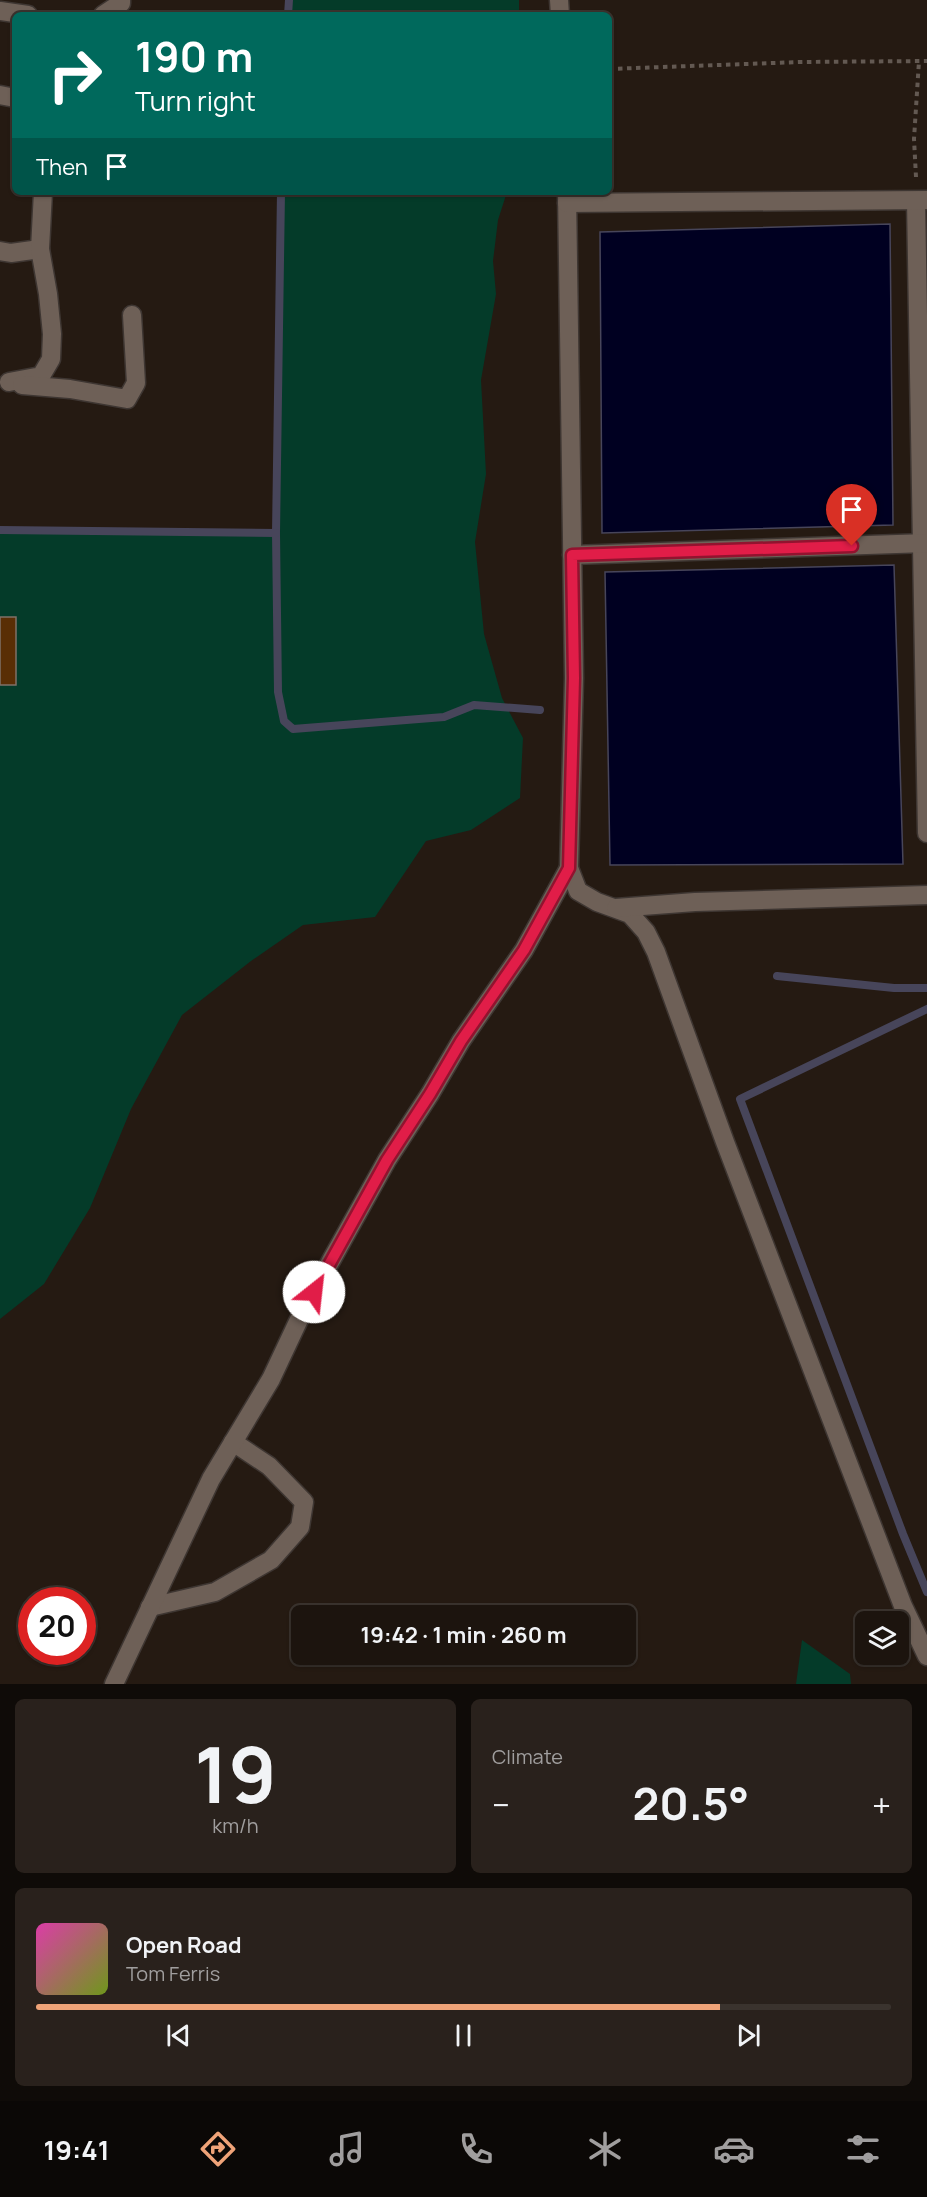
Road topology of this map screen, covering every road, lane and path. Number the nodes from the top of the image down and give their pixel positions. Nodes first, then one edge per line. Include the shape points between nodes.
1 (121, 0) edge
2 (108, 12) edge
3 (919, 61) junction
4 (927, 61) edge
5 (612, 69) edge
6 (44, 195) edge
7 (567, 198) edge
8 (922, 200) edge
9 (40, 249) junction
10 (0, 251) edge
11 (132, 315) dead end
12 (4, 381) edge
13 (925, 543) edge
14 (572, 555) junction
15 (927, 834) edge
16 (569, 868) junction
17 (927, 895) edge
18 (615, 908) junction
19 (233, 1442) junction
20 (150, 1606) junction
21 (927, 1656) edge
22 (114, 1684) edge

1 - 2 lane
3 - 4 path
3 - 5 path
3 - 8 path via 914,139
6 - 9 lane
7 - 8 lane
7 - 14 lane
8 - 13 lane
9 - 10 lane
9 - 12 lane via 52,334 51,359 41,376
11 - 12 lane via 136,383 127,399
13 - 14 lane
13 - 15 lane
14 - 16 lane via 574,678
16 - 18 lane via 578,891
16 - 19 lane via 524,950 461,1041 387,1160 303,1311 271,1379
17 - 18 lane
18 - 21 lane via 630,914 656,951 890,1573
19 - 20 lane
19 - 20 lane via 269,1466 304,1502 300,1527 271,1560 215,1592
20 - 22 lane

